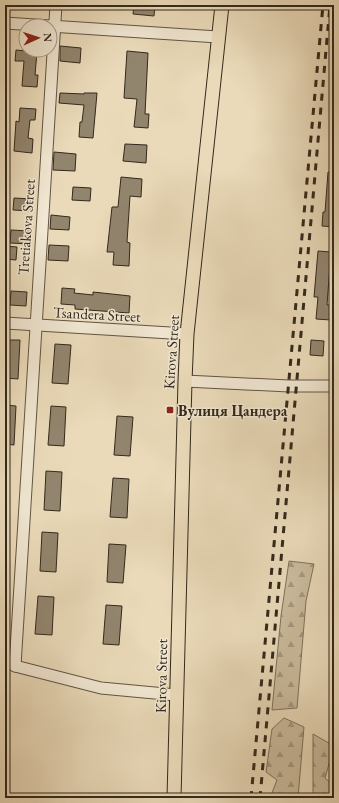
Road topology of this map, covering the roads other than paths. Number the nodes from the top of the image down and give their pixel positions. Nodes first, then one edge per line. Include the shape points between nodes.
1 (56, 5) edge
2 (222, 5) edge
3 (53, 18) edge
4 (5, 23) edge
5 (18, 24) edge
6 (58, 26) edge
7 (218, 37) junction
8 (49, 58) edge
9 (5, 323) edge
10 (35, 325) junction
11 (187, 334) junction
12 (184, 381) junction
13 (334, 386) edge
14 (5, 658) edge
15 (15, 666) junction
16 (176, 695) junction
17 (174, 798) edge

1 - 3 street, Tretiakova Street
2 - 7 main road, Kirova Street
4 - 5 street
6 - 7 street
7 - 11 main road, Kirova Street
8 - 10 street, Tretiakova Street
9 - 10 street, Tsandera Street
10 - 11 street, Tsandera Street
10 - 15 street, Tretiakova Street
11 - 12 main road, Kirova Street
12 - 13 street
12 - 16 main road, Kirova Street
14 - 15 street
15 - 16 street via 101,688
16 - 17 main road, Kirova Street

